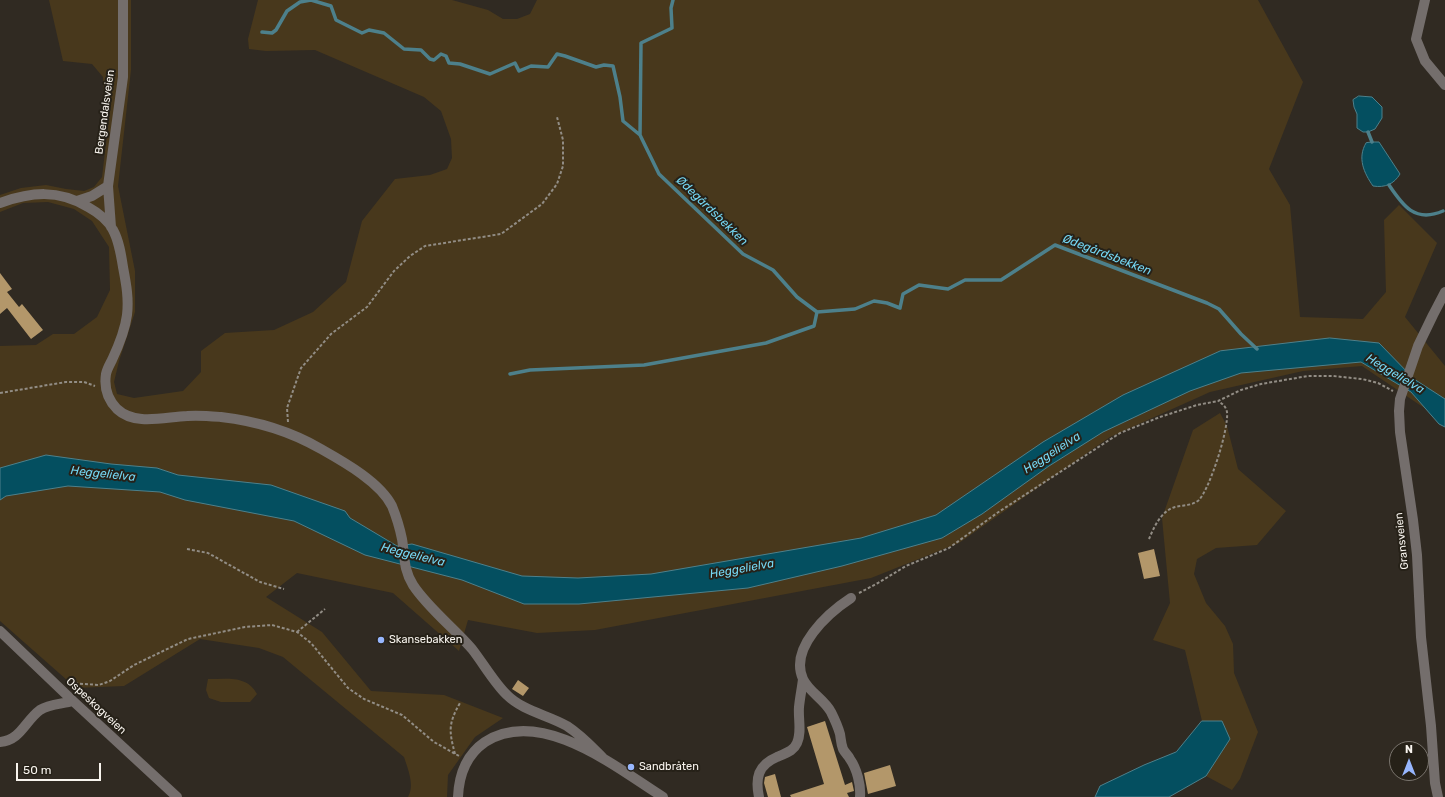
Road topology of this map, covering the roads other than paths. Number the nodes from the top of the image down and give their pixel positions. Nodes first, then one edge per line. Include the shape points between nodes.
1 (122, 0) edge
2 (1426, 0) edge
3 (1445, 86) edge
4 (108, 186) junction
5 (77, 201) junction
6 (0, 203) edge
7 (111, 227) junction
8 (1445, 292) edge
9 (850, 598) road end
10 (0, 631) edge
11 (803, 679) junction
12 (73, 701) junction
13 (0, 742) edge
14 (603, 758) junction
15 (178, 797) edge
16 (458, 797) edge
17 (663, 797) edge
18 (760, 797) edge
19 (860, 797) edge
20 (1438, 797) edge

1 - 4 street, Bergendalsveien via 123,77
2 - 3 street via 1416,39 1425,61
4 - 5 street via 92,196
4 - 7 street, Bergendalsveien
5 - 6 street via 59,195 34,194
5 - 7 street via 94,211
7 - 14 street via 122,256 128,301 125,328 106,373 106,389 116,408 136,418 200,415 258,423 321,449 354,469 374,485 391,506 402,539 405,570 413,586 470,647 507,695 523,707 565,725 581,735
8 - 20 street, Gransveien via 1423,334 1400,399 1399,411 1416,548 1421,638
9 - 11 street via 828,615 814,631 801,656 800,668
10 - 12 street, Ospeskogveien
11 - 18 street via 797,744 792,751 772,759 762,767 757,782
11 - 19 street via 831,712 840,742 857,774
12 - 13 street via 41,709 16,737
12 - 15 street, Ospeskogveien
14 - 16 street via 560,738 541,733 519,731 499,736 474,750 461,775
14 - 17 street

